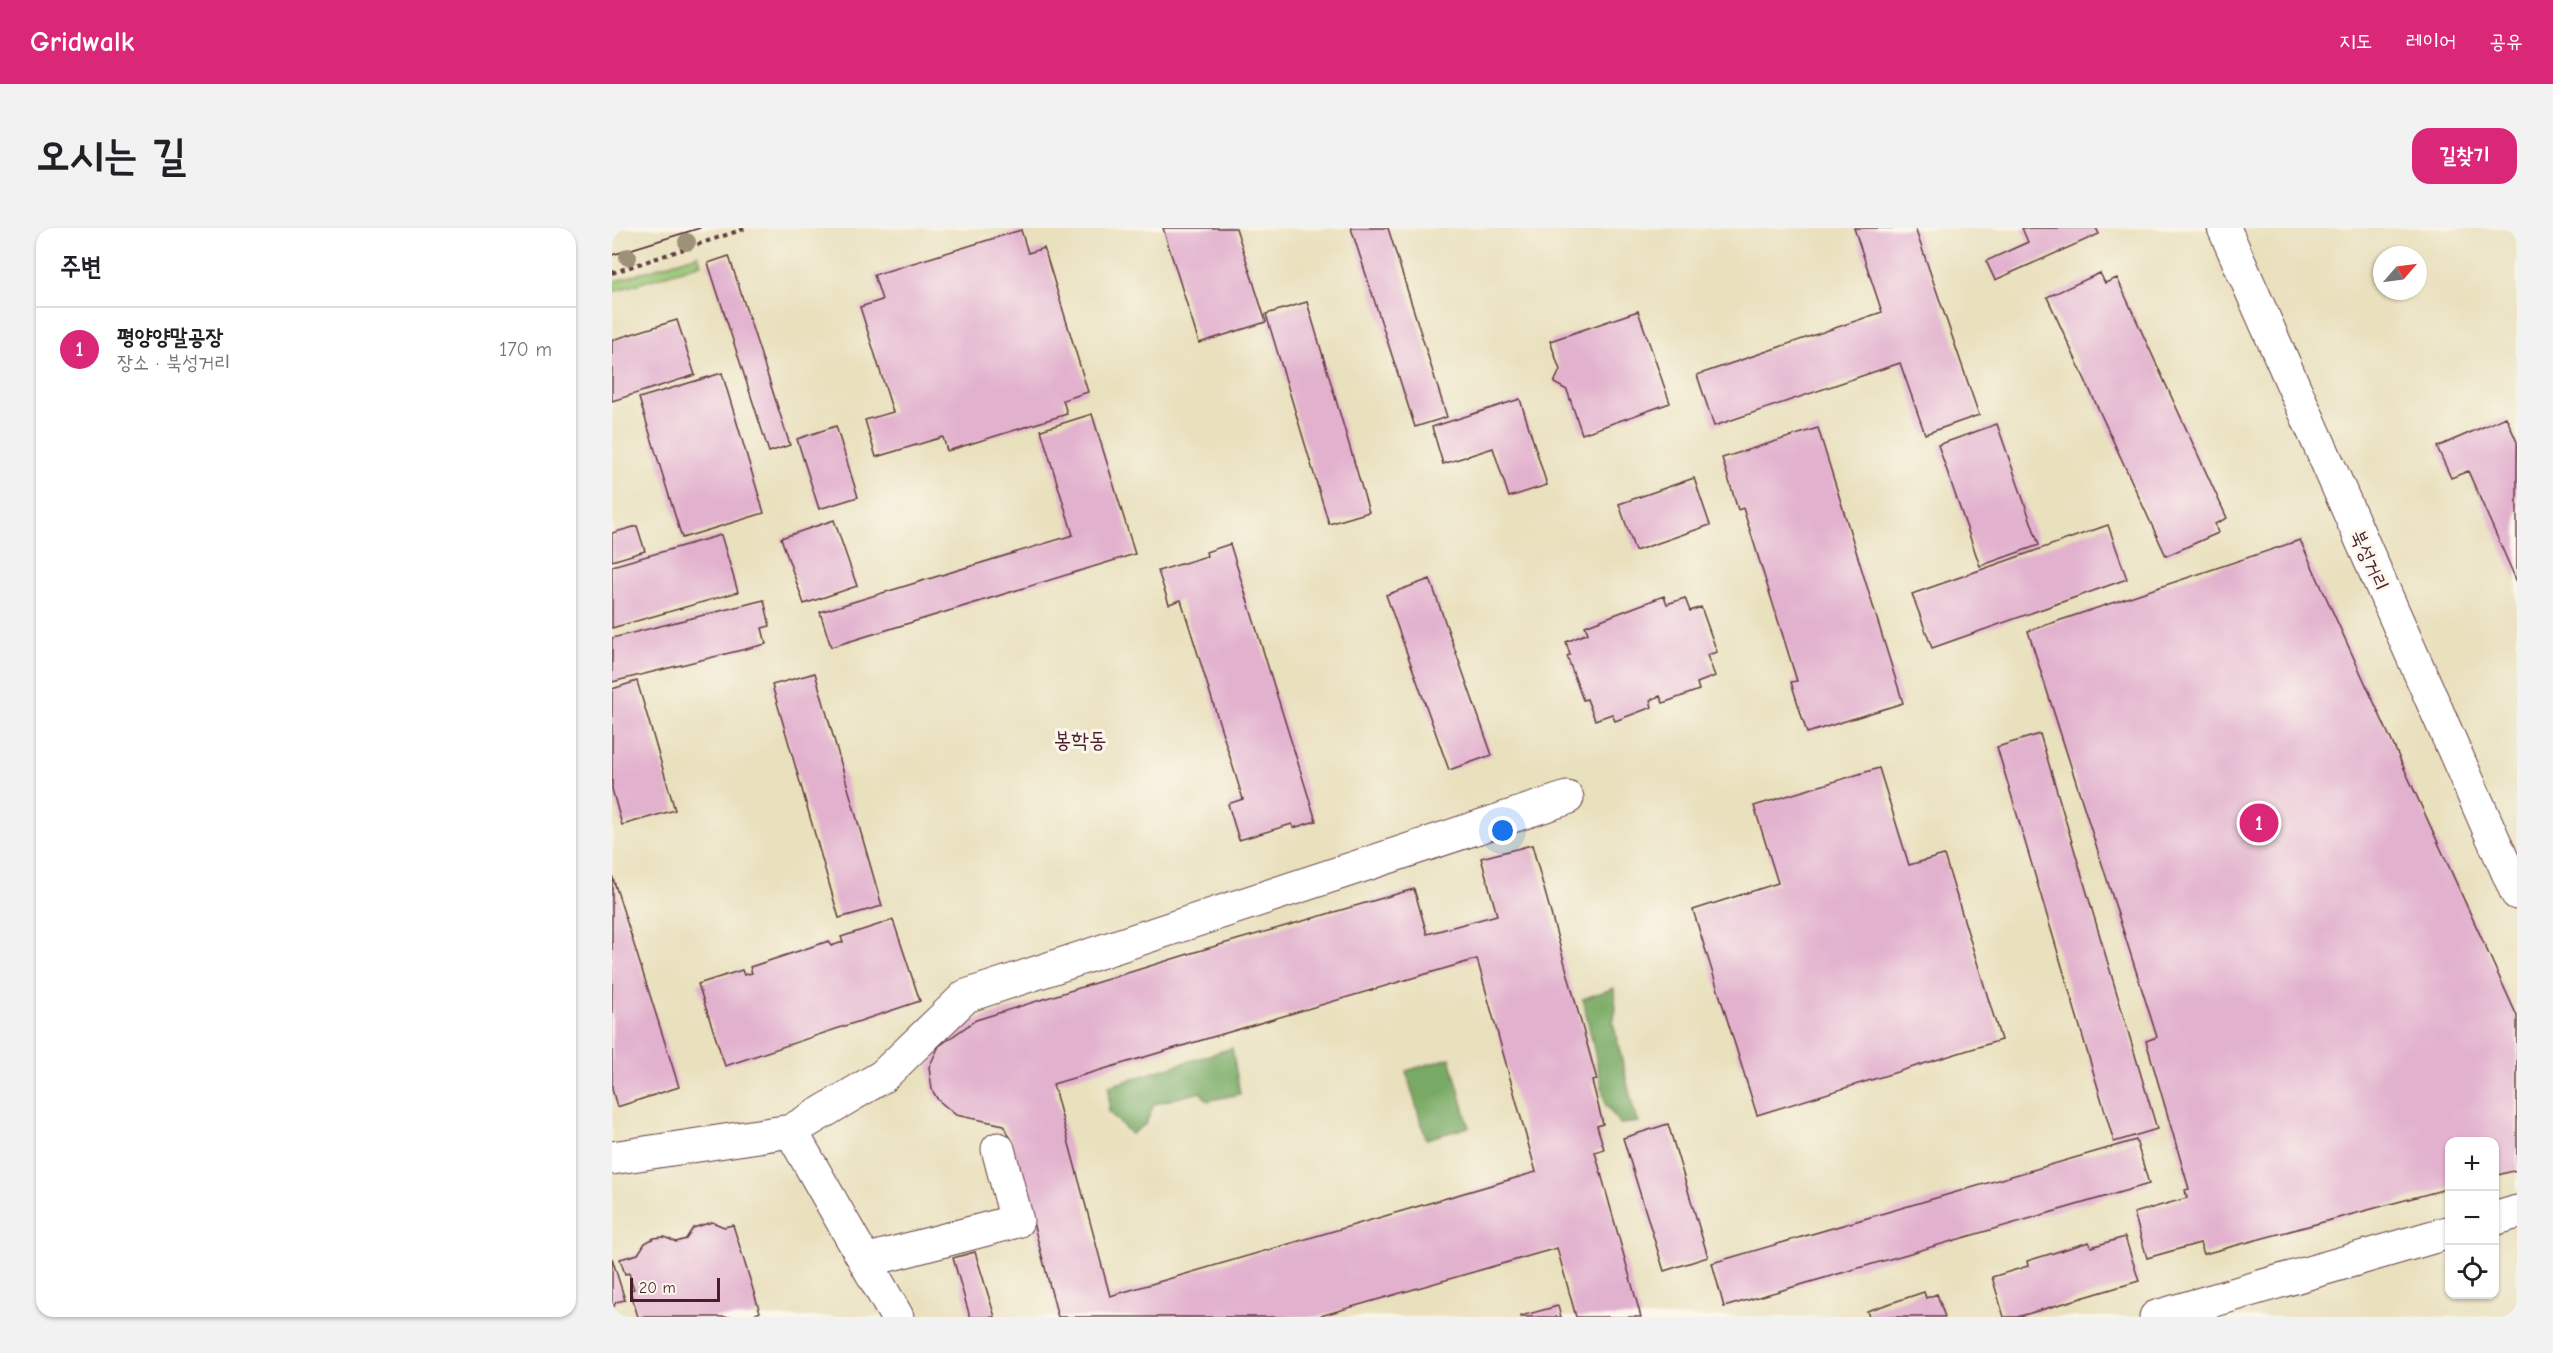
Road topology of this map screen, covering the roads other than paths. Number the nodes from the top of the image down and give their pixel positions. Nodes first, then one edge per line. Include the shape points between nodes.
1 (2224, 228) edge
2 (1567, 798) dead end
3 (2517, 892) edge
4 (791, 1131) junction
5 (998, 1149) dead end
6 (612, 1158) edge
7 (2517, 1212) edge
8 (2499, 1217) edge
9 (2445, 1233) edge
10 (865, 1261) junction
11 (897, 1317) edge
12 (2156, 1317) edge

1 - 3 street, 북성거리
2 - 4 street via 966,996 883,1077
4 - 6 street
4 - 10 street
5 - 10 street via 1017,1221
7 - 8 street
9 - 12 street
10 - 11 street

